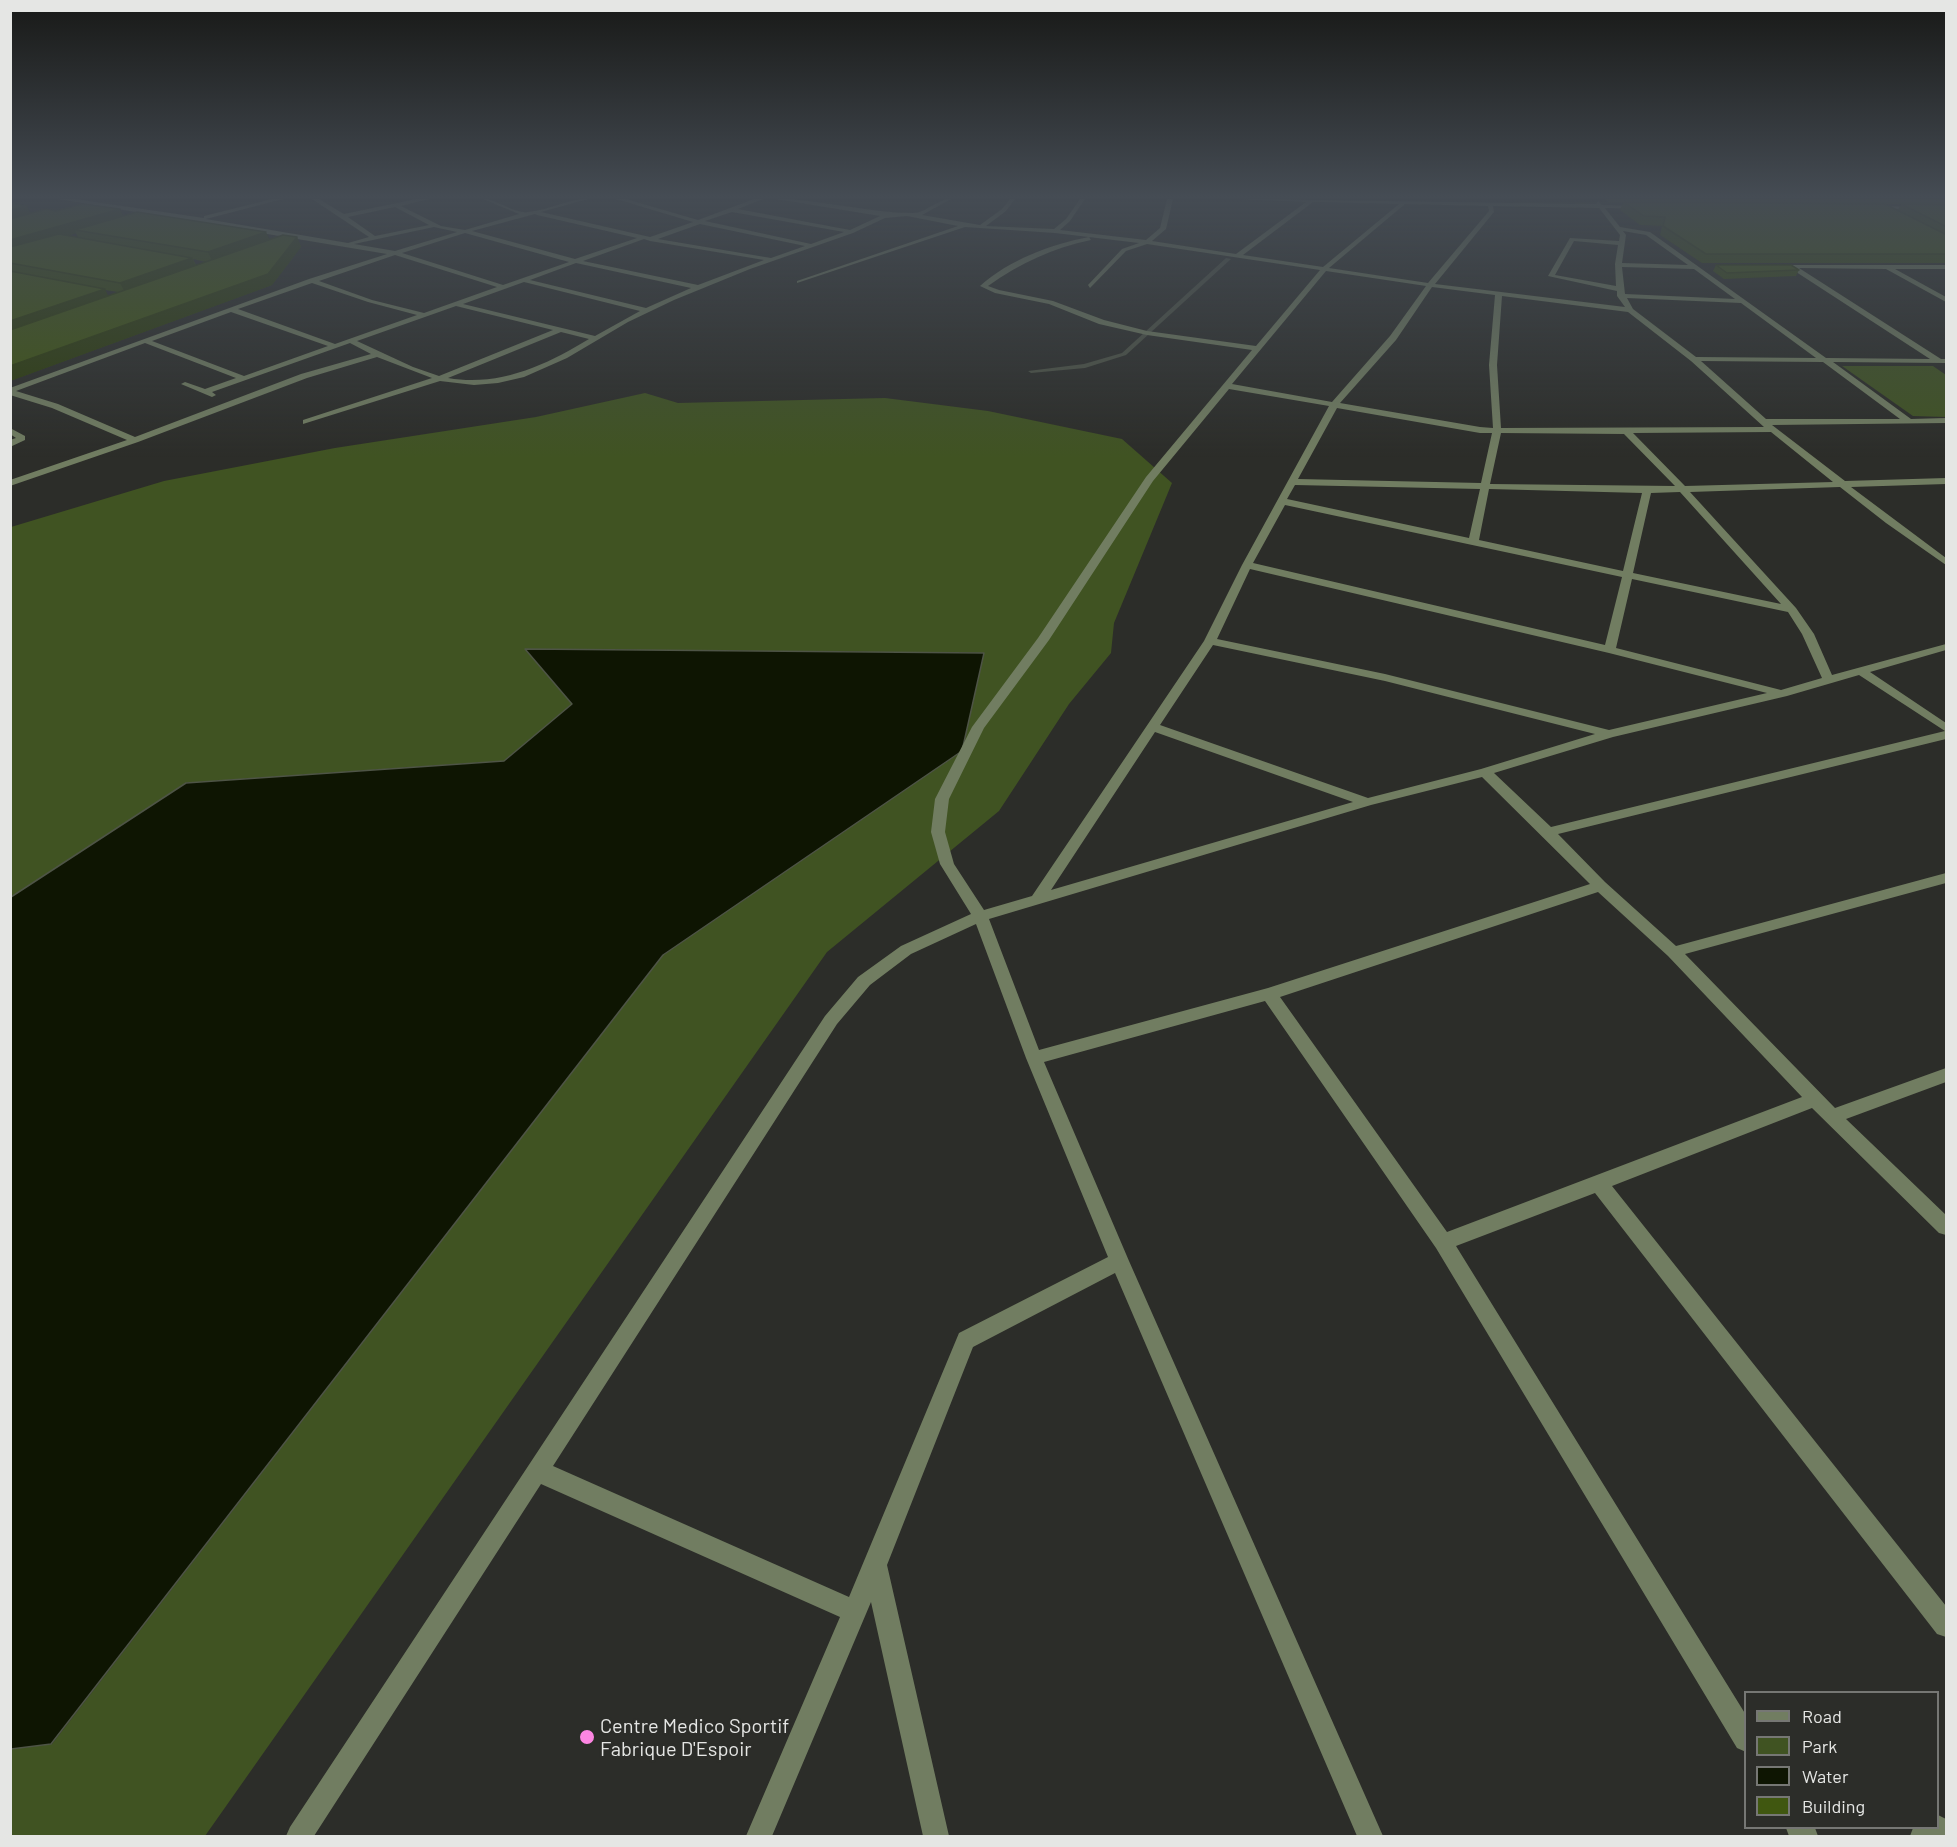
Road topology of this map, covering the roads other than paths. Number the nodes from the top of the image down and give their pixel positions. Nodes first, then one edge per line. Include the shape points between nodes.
1 (297, 285) edge
2 (326, 285) edge
3 (498, 285) edge
4 (509, 285) edge
5 (545, 285) edge
6 (690, 285) edge
7 (703, 285) edge
8 (984, 285) edge
9 (1311, 285) edge
10 (1430, 285) edge
11 (1431, 285) edge
12 (1591, 285) edge
13 (1620, 285) edge
14 (1721, 285) edge
15 (1821, 285) edge
16 (1921, 285) edge
17 (504, 287) junction
18 (698, 287) junction
19 (1620, 292) junction
20 (1499, 294) junction
21 (1947, 300) edge
22 (1744, 301) junction
23 (455, 304) junction
24 (233, 310) junction
25 (645, 310) junction
26 (1630, 310) junction
27 (425, 315) junction
28 (559, 330) junction
29 (598, 339) junction
30 (351, 340) junction
31 (146, 341) junction
32 (334, 346) junction
33 (1258, 349) junction
34 (378, 354) junction
35 (1694, 359) junction
36 (1826, 362) junction
37 (1944, 363) edge
38 (243, 378) junction
39 (438, 380) junction
40 (184, 384) dead end
41 (1227, 386) junction
42 (10, 392) edge
43 (205, 392) junction
44 (231, 403) junction
45 (1334, 405) junction
46 (1909, 421) junction
47 (1947, 421) edge
48 (306, 422) dead end
49 (1764, 422) junction
50 (1773, 429) junction
51 (10, 430) edge
52 (1497, 431) junction
53 (1626, 431) junction
54 (135, 441) junction
55 (10, 444) edge
56 (1947, 481) edge
57 (1293, 482) junction
58 (10, 483) edge
59 (1843, 484) junction
60 (1485, 487) junction
61 (1683, 489) junction
62 (1647, 490) junction
63 (1281, 501) junction
64 (1473, 543) junction
65 (1947, 562) edge
66 (1246, 566) junction
67 (1627, 573) junction
68 (1792, 610) junction
69 (1210, 641) junction
70 (1947, 647) edge
71 (1610, 650) junction
72 (1860, 671) junction
73 (1827, 680) junction
74 (1783, 693) junction
75 (1153, 728) junction
76 (1947, 728) edge
77 (1610, 734) junction
78 (1947, 735) edge
79 (1485, 772) junction
80 (1367, 802) junction
81 (1548, 832) junction
82 (1947, 878) edge
83 (1600, 886) junction
84 (1037, 899) junction
85 (980, 916) junction
86 (1673, 952) junction
87 (1269, 993) junction
88 (1034, 1059) junction
89 (1947, 1075) edge
90 (1815, 1099) junction
91 (1832, 1117) junction
92 (1599, 1184) junction
93 (1947, 1227) edge
94 (1443, 1242) junction
95 (1119, 1261) junction
96 (538, 1471) junction
97 (875, 1565) junction
98 (854, 1611) junction
99 (1947, 1625) edge
100 (1744, 1736) edge
101 (299, 1836) edge
102 (759, 1836) edge
103 (936, 1836) edge
104 (1370, 1836) edge

1 - 24 street
2 - 27 street
3 - 17 street
4 - 17 street
5 - 25 street
6 - 18 street
7 - 18 street
8 - 33 street via 1147,333
9 - 33 street
10 - 45 street via 1393,338
11 - 20 street
12 - 19 street
13 - 19 street
14 - 22 street
15 - 37 street
16 - 21 street
17 - 23 street
18 - 25 street
19 - 22 street
19 - 26 street
20 - 26 street
20 - 52 street via 1493,365
22 - 36 street
23 - 27 street
23 - 28 street
24 - 31 street
24 - 32 street
25 - 29 street
26 - 35 street
27 - 30 street
28 - 29 street
28 - 39 street
29 - 39 street via 522,375 486,382
30 - 32 street
30 - 34 street
31 - 38 street
31 - 42 street
32 - 38 street
33 - 41 street
34 - 39 street
34 - 44 street
35 - 36 street
35 - 49 street
36 - 37 street
36 - 46 street
38 - 43 street
39 - 48 street
40 - 43 street
41 - 45 street
41 - 85 street via 1149,479 1042,640 978,727 942,799 938,832 947,864
42 - 54 street via 56,406
43 - 44 street
44 - 54 street
45 - 52 street
45 - 57 street
46 - 47 street
46 - 49 street
49 - 50 street
50 - 53 street
50 - 59 street
51 - 55 street via 22,438
52 - 53 street
52 - 60 street
53 - 61 street
54 - 58 street
56 - 59 street
57 - 60 street
57 - 63 street
59 - 61 street
59 - 65 street
60 - 62 street
60 - 64 street
61 - 62 street
61 - 68 street
62 - 67 street
63 - 64 street
63 - 66 street
64 - 67 street
66 - 69 street
66 - 71 street
67 - 68 street
67 - 71 street
68 - 73 street via 1808,634
69 - 75 street
69 - 77 street via 1385,678
70 - 72 street
71 - 74 street
72 - 73 street
72 - 76 street
73 - 74 street
74 - 77 street
75 - 80 street
75 - 84 street
77 - 79 street
78 - 81 street
79 - 80 street
79 - 81 street
80 - 84 street
81 - 83 street
82 - 86 street
83 - 86 street
83 - 87 street
84 - 85 street
85 - 88 street
85 - 96 street via 906,951 864,981 831,1020
86 - 90 street
87 - 88 street
87 - 94 street
88 - 95 street
89 - 91 street
90 - 91 street
90 - 92 street
91 - 93 street
92 - 94 street
92 - 99 street
94 - 100 street
95 - 97 street via 966,1340
95 - 104 street
96 - 98 street
96 - 101 street
97 - 98 street
97 - 103 street
98 - 102 street

